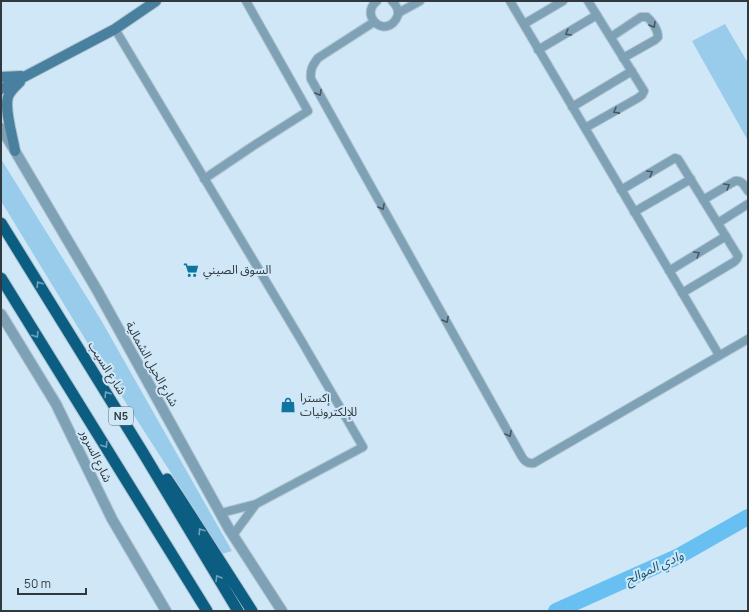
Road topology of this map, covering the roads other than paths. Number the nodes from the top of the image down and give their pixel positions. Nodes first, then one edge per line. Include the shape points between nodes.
1 (156, 1) edge
2 (246, 1) edge
3 (392, 1) edge
4 (420, 1) edge
5 (510, 1) edge
6 (563, 1) edge
7 (588, 1) edge
8 (373, 3) edge
9 (398, 13) junction
10 (598, 16) junction
11 (374, 22) junction
12 (524, 24) junction
13 (115, 29) junction
14 (611, 38) junction
15 (538, 50) junction
16 (624, 58) junction
17 (632, 71) junction
18 (25, 76) junction
19 (1, 78) edge
20 (1, 89) edge
21 (572, 107) junction
22 (1, 128) edge
23 (585, 128) junction
24 (15, 151) junction
25 (204, 179) junction
26 (691, 179) junction
27 (621, 190) junction
28 (748, 191) edge
29 (703, 200) junction
30 (748, 204) edge
31 (634, 212) junction
32 (1, 223) edge
33 (718, 223) junction
34 (726, 236) junction
35 (669, 271) junction
36 (1, 278) edge
37 (682, 292) junction
38 (1, 314) edge
39 (748, 339) edge
40 (718, 355) junction
41 (142, 451) junction
42 (256, 504) junction
43 (221, 513) junction
44 (233, 535) junction
45 (166, 544) junction
46 (166, 611) edge
47 (198, 611) edge
48 (207, 611) edge
49 (238, 611) edge
50 (252, 611) edge
51 (282, 611) edge

1 - 13 main road
2 - 25 street via 308,111
3 - 9 street
4 - 9 street
5 - 12 street
6 - 12 street
7 - 10 street
8 - 11 street via 371,14
9 - 11 street via 390,25 382,26
10 - 14 street
10 -> 15 street
11 -> 40 street via 318,58 310,73 311,79 526,462 534,463 554,452
12 - 15 street
13 - 18 main road
13 - 25 street
14 - 16 street
14 -> 16 street via 641,17 647,16 656,28 658,37 655,40
15 - 21 street
16 - 17 street
17 - 21 street
17 -> 23 street via 644,91 642,95
18 - 19 main road
18 - 20 main road
18 - 24 main road via 8,96 7,106
21 - 23 street
22 - 24 street, شارع الحيل الشمالية
23 - 27 street
24 - 43 street, شارع الحيل الشمالية via 97,290
25 - 42 street via 364,447
27 -> 26 street via 675,158
26 - 29 street
26 - 31 street
27 - 31 street
29 -> 28 street via 738,181 742,182
29 - 33 street
30 - 33 street
31 - 35 street
41 -> 32 highway, شارع السيب / N5
33 - 34 street
35 -> 34 street
34 - 37 street via 738,256 737,259
35 - 37 street
36 -> 45 highway, N5
37 - 40 street
38 - 46 street, شارع السرور via 56,404 112,519
39 - 40 street
49 -> 41 highway, شارع السيب / N5
50 -> 41 highway via 180,497 163,473
42 - 43 street
42 - 44 street
43 - 44 street, شارع الحيل الشمالية
44 - 51 street, شارع الحيل الشمالية
45 - 47 highway
45 - 48 highway, N5

